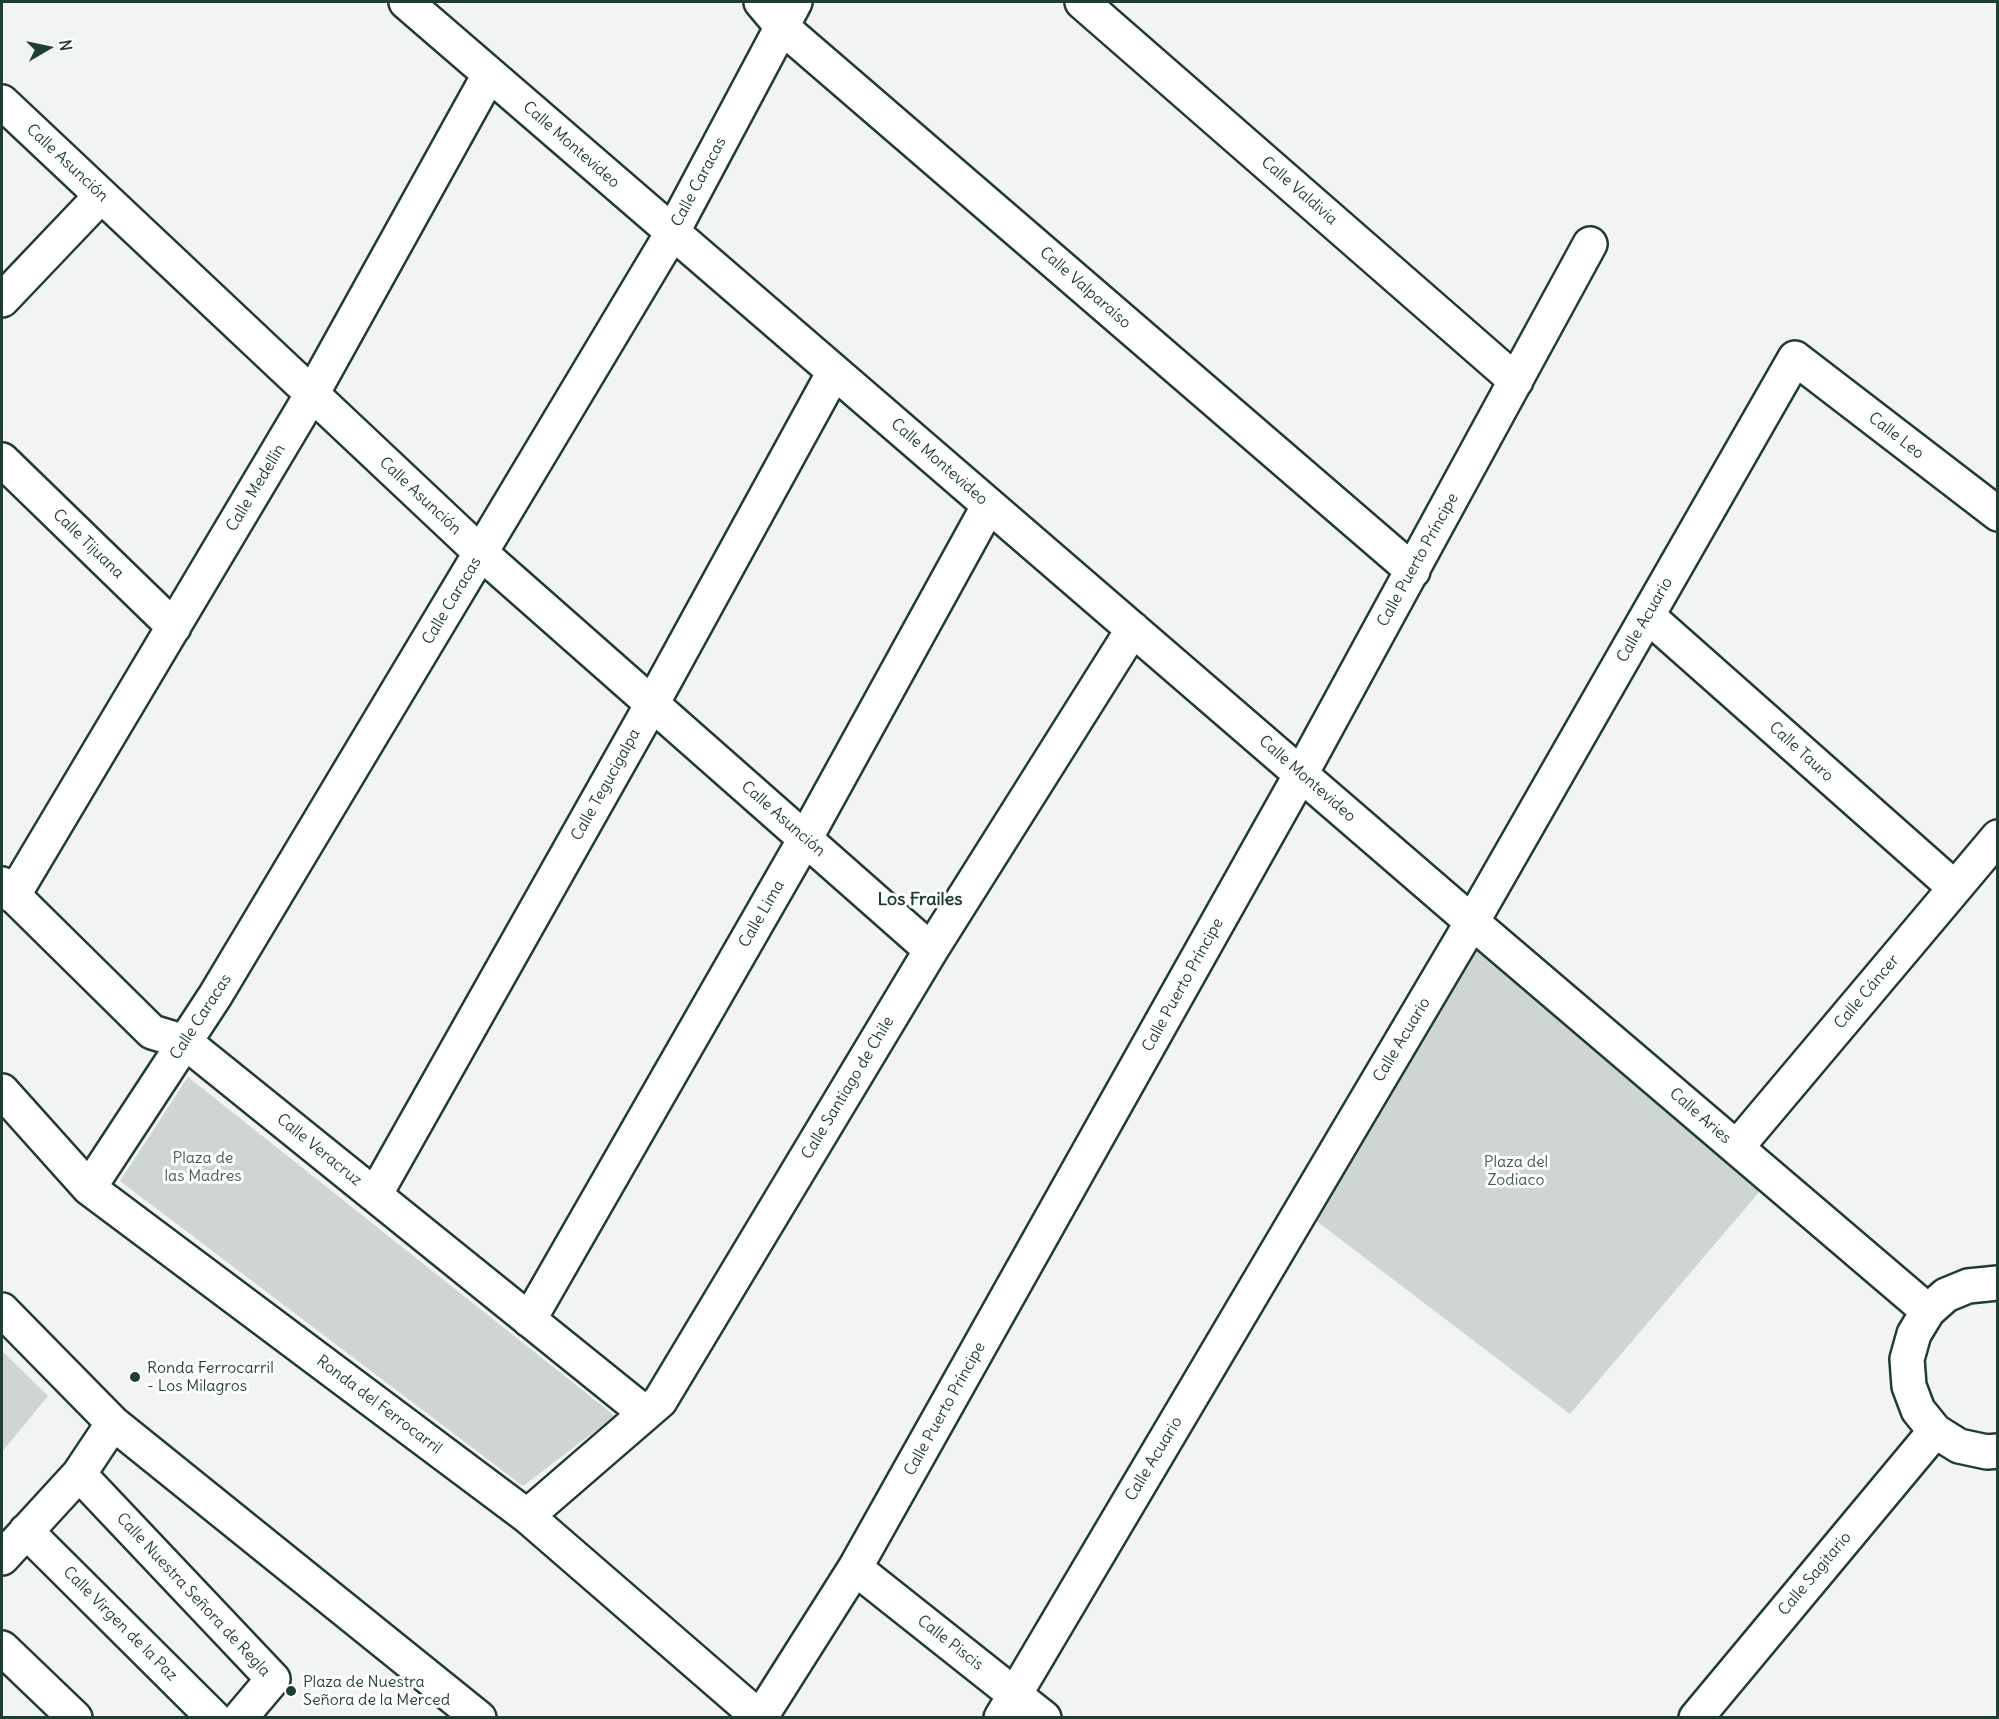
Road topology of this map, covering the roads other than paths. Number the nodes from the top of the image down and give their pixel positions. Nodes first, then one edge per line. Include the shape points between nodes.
1 (406, 2) edge
2 (761, 2) edge
3 (1082, 2) edge
4 (788, 14) edge
5 (489, 75) junction
6 (2, 102) edge
7 (101, 196) junction
8 (672, 232) junction
9 (1590, 244) dead end
10 (2, 300) edge
11 (1795, 358) joint
12 (834, 372) junction
13 (1516, 381) junction
14 (312, 394) junction
15 (2, 460) edge
16 (989, 505) junction
17 (1998, 514) edge
18 (480, 553) junction
19 (1413, 571) junction
20 (1647, 616) junction
21 (174, 627) junction
22 (1133, 629) junction
23 (652, 704) junction
24 (1301, 774) junction
25 (1998, 837) edge
26 (805, 839) junction
27 (1955, 888) junction
28 (7, 890) edge
29 (1472, 922) junction
30 (932, 950) junction
31 (185, 1042) junction
32 (2, 1091) edge
33 (1737, 1147) junction
34 (89, 1188) junction
35 (375, 1195) junction
36 (1998, 1283) edge
37 (2, 1310) edge
38 (1928, 1311) junction
39 (530, 1320) junction
40 (645, 1413) junction
41 (113, 1423) junction
42 (1935, 1431) junction
43 (1998, 1451) edge
44 (79, 1474) junction
45 (527, 1516) junction
46 (26, 1531) junction
47 (2, 1558) edge
48 (855, 1568) junction
49 (2, 1648) edge
50 (1008, 1706) edge
51 (253, 1713) edge
52 (75, 1718) edge
53 (214, 1718) edge
54 (479, 1718) edge
55 (760, 1718) edge
56 (1044, 1718) edge
57 (1696, 1718) edge

1 - 5 street, Calle Montevideo
2 - 4 street, Calle Valparaíso
3 - 13 street, Calle Valdivia
4 - 8 street, Calle Caracas
4 - 19 street, Calle Valparaíso
5 - 8 street, Calle Montevideo
5 - 14 street, Calle Medellín
6 - 7 street, Calle Asunción
7 - 10 street
7 - 14 street, Calle Asunción
8 - 12 street, Calle Montevideo
8 - 18 street, Calle Caracas
9 - 13 street, Calle Puerto Príncipe
11 - 17 street, Calle Leo
11 - 20 street, Calle Acuario
12 - 16 street, Calle Montevideo
12 - 23 street, Calle Tegucigalpa
13 - 19 street, Calle Puerto Príncipe
14 - 18 street, Calle Asunción
14 - 21 street, Calle Medellín
15 - 21 street, Calle Tijuana
16 - 22 street, Calle Montevideo
16 - 26 street, Calle Lima
18 - 23 street, Calle Asunción
18 - 31 street, Calle Caracas
19 - 24 street, Calle Puerto Príncipe
20 - 27 street, Calle Tauro
20 - 29 street, Calle Acuario
21 - 28 street, Calle Medellín
22 - 24 street, Calle Montevideo
22 - 30 street, Calle Santiago de Chile
23 - 26 street, Calle Asunción
23 - 35 street, Calle Tegucigalpa
24 - 29 street, Calle Montevideo
24 - 48 street, Calle Puerto Príncipe
25 - 27 street, Calle Cáncer
26 - 30 street, Calle Asunción
26 - 39 street, Calle Lima
27 - 33 street, Calle Cáncer
28 - 31 street, Calle Veracruz via 152,1032
29 - 33 street, Calle Aries
29 - 50 street, Calle Acuario
30 - 40 street, Calle Santiago de Chile via 660,1401
31 - 34 street, Calle Caracas
31 - 35 street, Calle Veracruz
32 - 34 street, Ronda del Ferrocarril
33 - 38 street, Calle Aries
34 - 45 street, Ronda del Ferrocarril
35 - 39 street, Calle Veracruz
36 - 38 street via 1968,1286 1946,1296
37 - 41 street
38 - 42 street via 1914,1334 1907,1359 1909,1386 1918,1410
39 - 40 street, Calle Veracruz
40 - 45 street, Calle Santiago de Chile
41 - 44 street
41 - 54 street
42 - 43 street via 1959,1446
42 - 57 street, Calle Sagitario
44 - 46 street
44 - 51 street, Calle Nuestra Señora de Regla via 273,1679
45 - 55 street, Ronda del Ferrocarril
46 - 47 street
46 - 53 street, Calle Virgen de la Paz
48 - 50 street, Calle Piscis
48 - 55 street, Calle Puerto Príncipe
49 - 52 street
50 - 56 street, Calle Piscis

